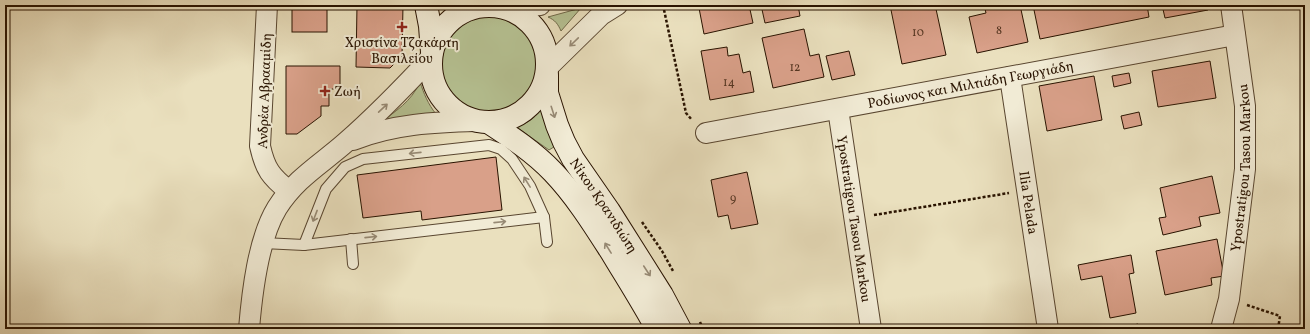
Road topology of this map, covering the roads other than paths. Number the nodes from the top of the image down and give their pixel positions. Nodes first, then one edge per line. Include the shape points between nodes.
1 (267, 5) edge
2 (426, 5) edge
3 (540, 5) edge
4 (617, 5) edge
5 (1231, 5) edge
6 (500, 7) edge
7 (1235, 35) junction
8 (432, 54) junction
9 (547, 71) junction
10 (1010, 77) junction
11 (838, 109) junction
12 (482, 121) junction
13 (706, 133) road end
14 (344, 144) junction
15 (289, 191) junction
16 (544, 217) junction
17 (351, 239) junction
18 (546, 242) dead end
19 (263, 243) junction
20 (304, 245) junction
21 (353, 264) dead end
22 (249, 329) edge
23 (657, 329) edge
24 (680, 329) edge
25 (871, 329) edge
26 (1048, 329) edge
27 (1221, 329) edge

1 - 15 street, Ανδρέα Αβρααμίδη via 260,146 262,156 275,180
2 - 8 main road
3 - 6 street
4 -> 9 street via 601,15
5 - 7 street, Ypostratigou Tasou Markou
6 - 8 main road via 471,9 454,18 440,33
6 - 9 main road via 525,18 539,34 546,53
7 - 10 street, Ροδίωνος και Μιλτιάδη Γεωργιάδη
7 - 27 street, Ypostratigou Tasou Markou via 1245,106 1245,169 1229,299
8 - 12 main road via 433,78 442,97 457,112
14 -> 8 street via 396,96
9 - 12 main road via 536,99 522,111 506,119
9 -> 24 main road, Νίκου Κρανιδιώτη via 547,93 564,142 662,295
10 - 11 street, Ροδίωνος και Μιλτιάδη Γεωργιάδη
10 - 26 street, Ilia Pelada
11 - 13 street, Ροδίωνος και Μιλτιάδη Γεωργιάδη
11 - 25 street, Ypostratigou Tasou Markou
12 - 14 street via 401,126 365,135
23 -> 12 main road, Νίκου Κρανιδιώτη via 646,307 596,229 553,172 511,136
14 - 15 street via 317,164
15 - 19 street via 277,209
17 -> 16 lane
16 - 18 lane
16 -> 20 lane via 530,186 502,149 489,145 387,156 363,159 345,167 326,190
17 - 20 lane
17 - 21 lane
19 - 20 lane
19 - 22 street

